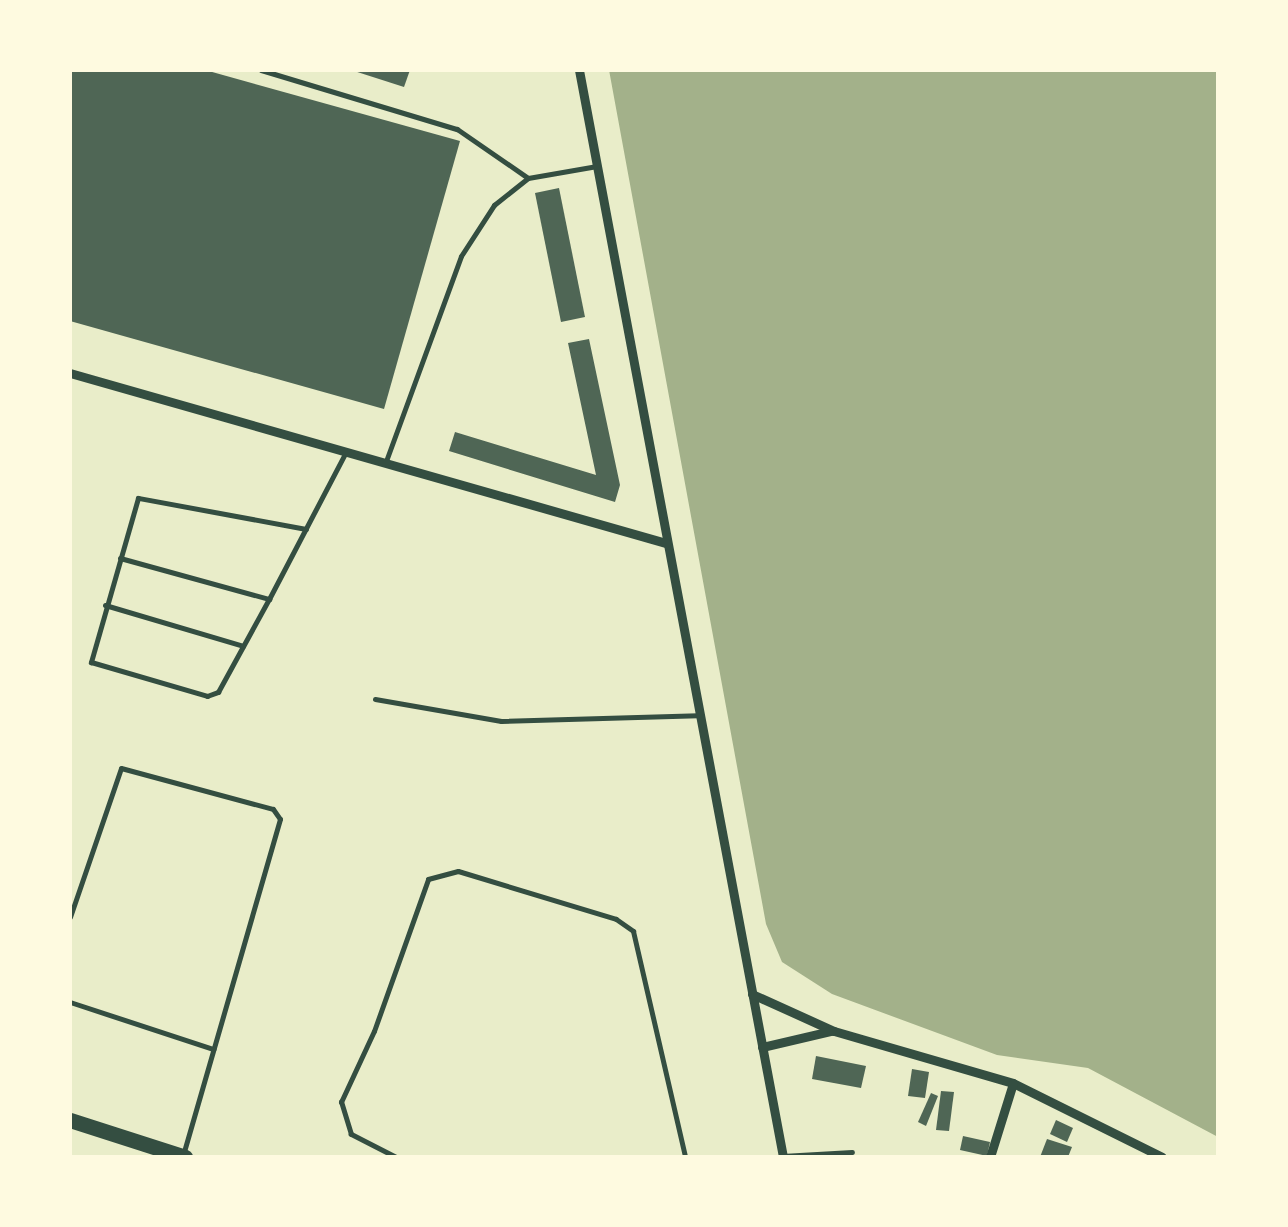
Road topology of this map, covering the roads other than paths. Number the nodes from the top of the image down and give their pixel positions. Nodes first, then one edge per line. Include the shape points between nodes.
1 (260, 70) edge
2 (580, 70) edge
3 (597, 166) junction
4 (528, 178) junction
5 (70, 374) edge
6 (346, 452) junction
7 (386, 462) junction
8 (306, 529) junction
9 (666, 543) junction
10 (120, 558) junction
11 (269, 599) junction
12 (105, 605) junction
13 (243, 646) junction
14 (375, 699) dead end
15 (698, 715) junction
16 (70, 917) edge
17 (752, 994) junction
18 (70, 1002) edge
19 (834, 1030) junction
20 (762, 1047) junction
21 (214, 1049) junction
22 (1012, 1083) junction
23 (70, 1120) edge
24 (852, 1152) dead end
25 (177, 1156) edge
26 (782, 1156) edge
27 (396, 1157) edge
28 (685, 1157) edge
29 (990, 1157) edge
30 (1162, 1157) edge

1 - 4 lane via 457,129
2 - 3 street
3 - 4 lane
3 - 9 street
4 - 7 lane via 494,205 461,256
5 - 6 street
6 - 7 street
6 - 8 lane
7 - 9 street
8 - 10 lane via 144,496 131,508
8 - 11 lane
9 - 15 street
10 - 11 lane
10 - 12 lane
11 - 13 lane
12 - 13 lane
12 - 13 lane via 90,656 96,667 212,696
14 - 15 lane via 500,722
15 - 17 street
16 - 21 lane via 121,768 273,809 280,819
17 - 19 street
17 - 20 street
18 - 21 lane
19 - 20 street
19 - 22 street
20 - 26 street
21 - 25 lane
22 - 29 street
22 - 30 street
23 - 25 highway
24 - 26 lane
27 - 28 lane via 351,1134 341,1102 428,879 458,871 633,930

